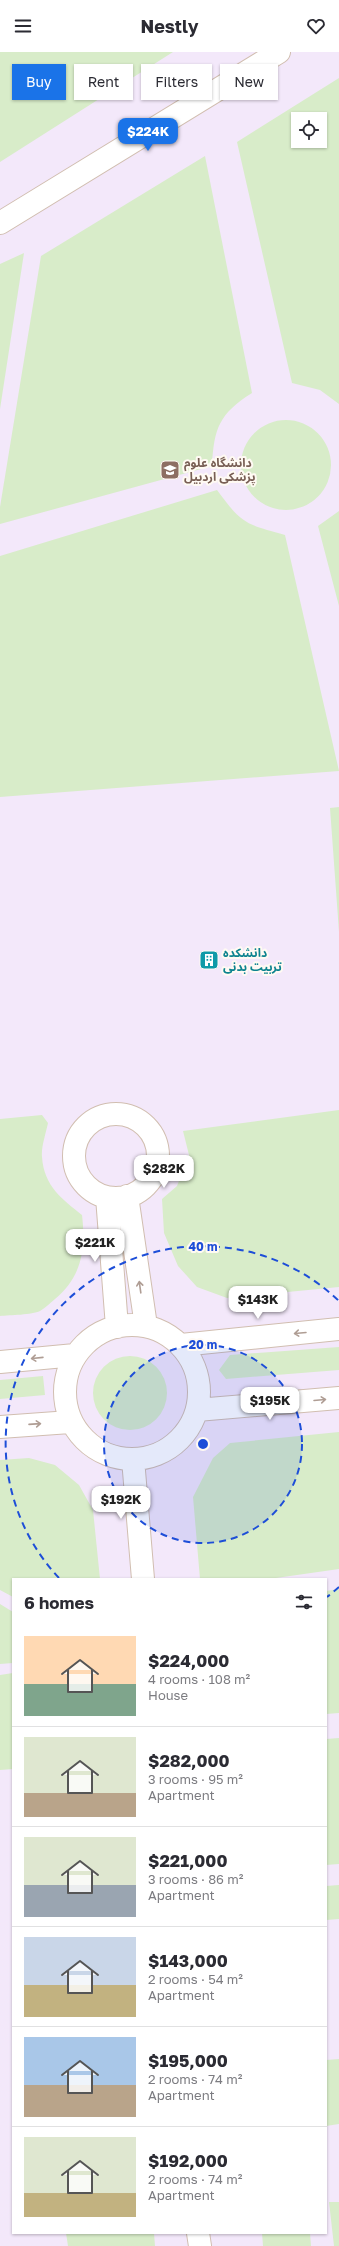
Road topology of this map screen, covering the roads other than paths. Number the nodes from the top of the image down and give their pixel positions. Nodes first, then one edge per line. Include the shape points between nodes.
1 (278, 52) edge
2 (0, 223) edge
3 (146, 1326) junction
4 (117, 1327) junction
5 (339, 1329) edge
6 (181, 1345) junction
7 (75, 1355) junction
8 (0, 1362) edge
9 (339, 1398) edge
10 (197, 1410) junction
11 (70, 1422) junction
12 (0, 1427) edge
13 (133, 1459) junction
14 (143, 1578) edge
15 (198, 2234) edge
16 (200, 2246) edge

1 - 2 street
3 - 4 street
3 -> 4 street via 117,1197
3 - 6 street via 165,1333
4 - 7 street via 106,1329 88,1339
5 -> 6 street
6 - 10 street via 194,1364 200,1387
7 -> 8 street
7 - 11 street via 66,1376 64,1399
10 -> 9 street
10 - 13 street via 187,1431 171,1448 150,1457
12 -> 11 street
11 - 13 street via 84,1440 103,1454 126,1460
13 - 14 street
15 - 16 street

